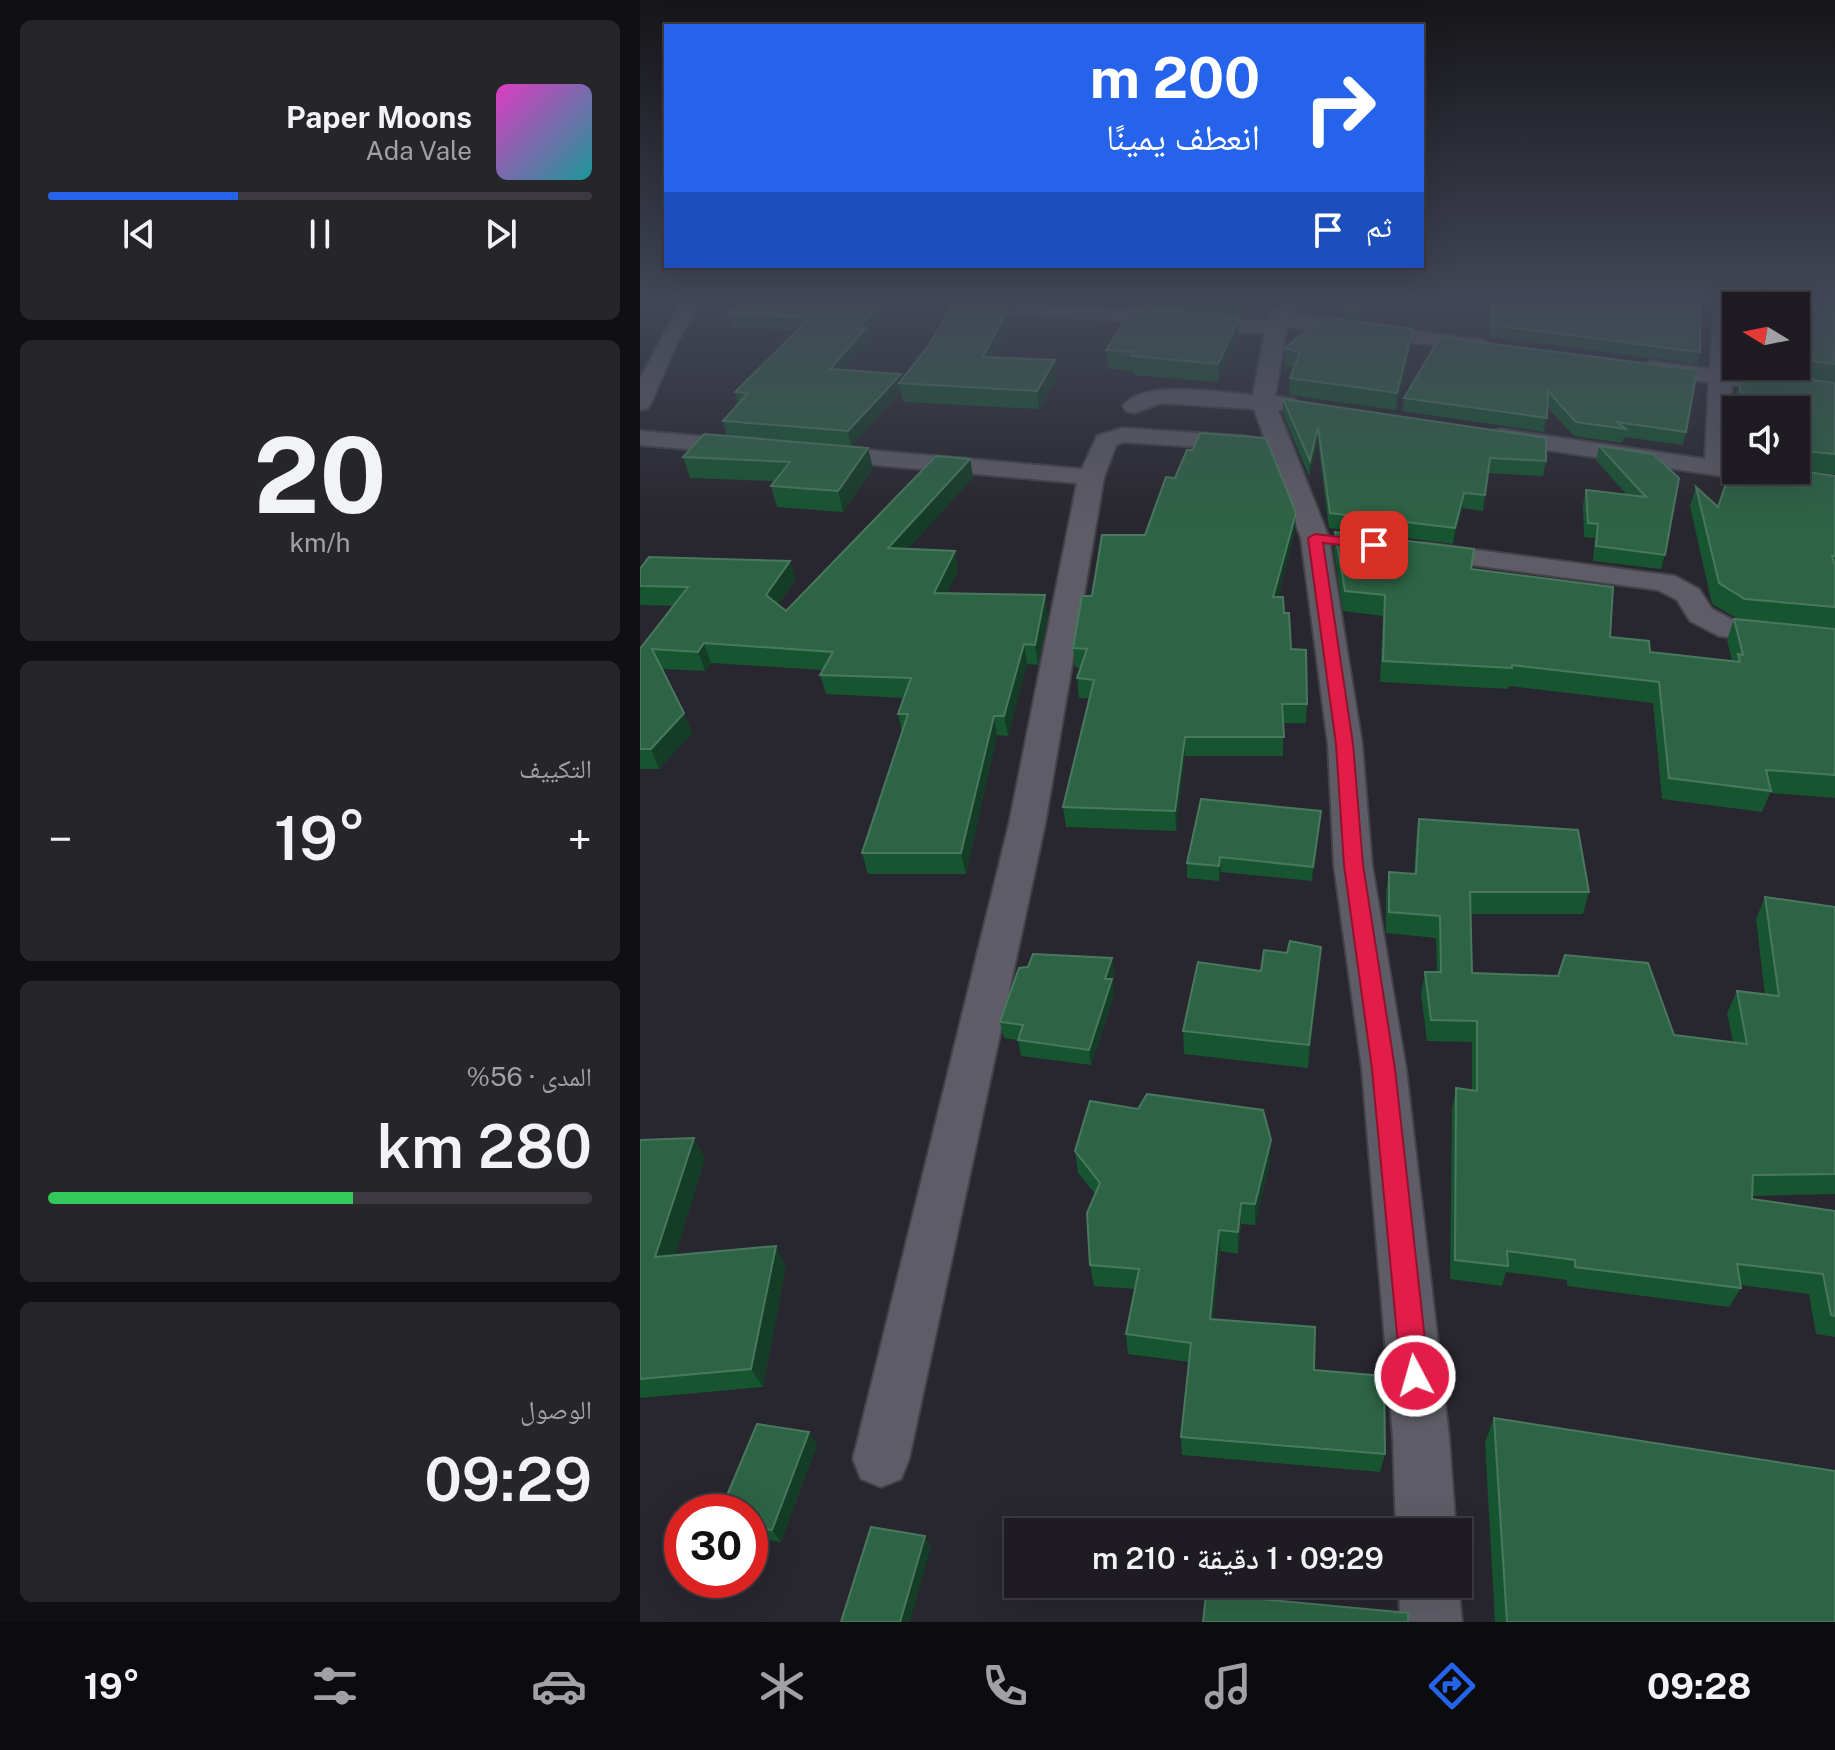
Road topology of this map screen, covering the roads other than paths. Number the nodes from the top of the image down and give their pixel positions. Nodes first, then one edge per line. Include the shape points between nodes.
1 (653, 374) edge
2 (1269, 374) edge
3 (1697, 374) edge
4 (1722, 377) joint
5 (1745, 380) edge
6 (1835, 392) edge
7 (1263, 401) junction
8 (640, 403) edge
9 (1134, 406) dead end
10 (1310, 408) edge
11 (1483, 433) edge
12 (640, 438) edge
13 (1278, 445) junction
14 (763, 448) edge
15 (794, 451) edge
16 (1717, 467) junction
17 (1091, 477) junction
18 (1835, 485) edge
19 (1391, 547) edge
20 (1835, 640) edge
21 (881, 1459) dead end
22 (1425, 1518) edge
23 (1430, 1598) edge
24 (1431, 1622) edge

1 - 8 street
2 - 7 street
3 - 4 street
4 - 16 street
5 - 6 street
7 - 9 street via 1161,396
7 - 10 street
7 - 13 street
11 - 16 street
12 - 14 street
13 - 17 street via 1122,435 1106,441
13 - 22 street via 1330,540 1353,865 1384,1069
15 - 17 street
16 - 18 street
17 - 21 street via 1027,824
19 - 20 street via 1665,582 1689,595 1700,615 1730,630
23 - 24 street

